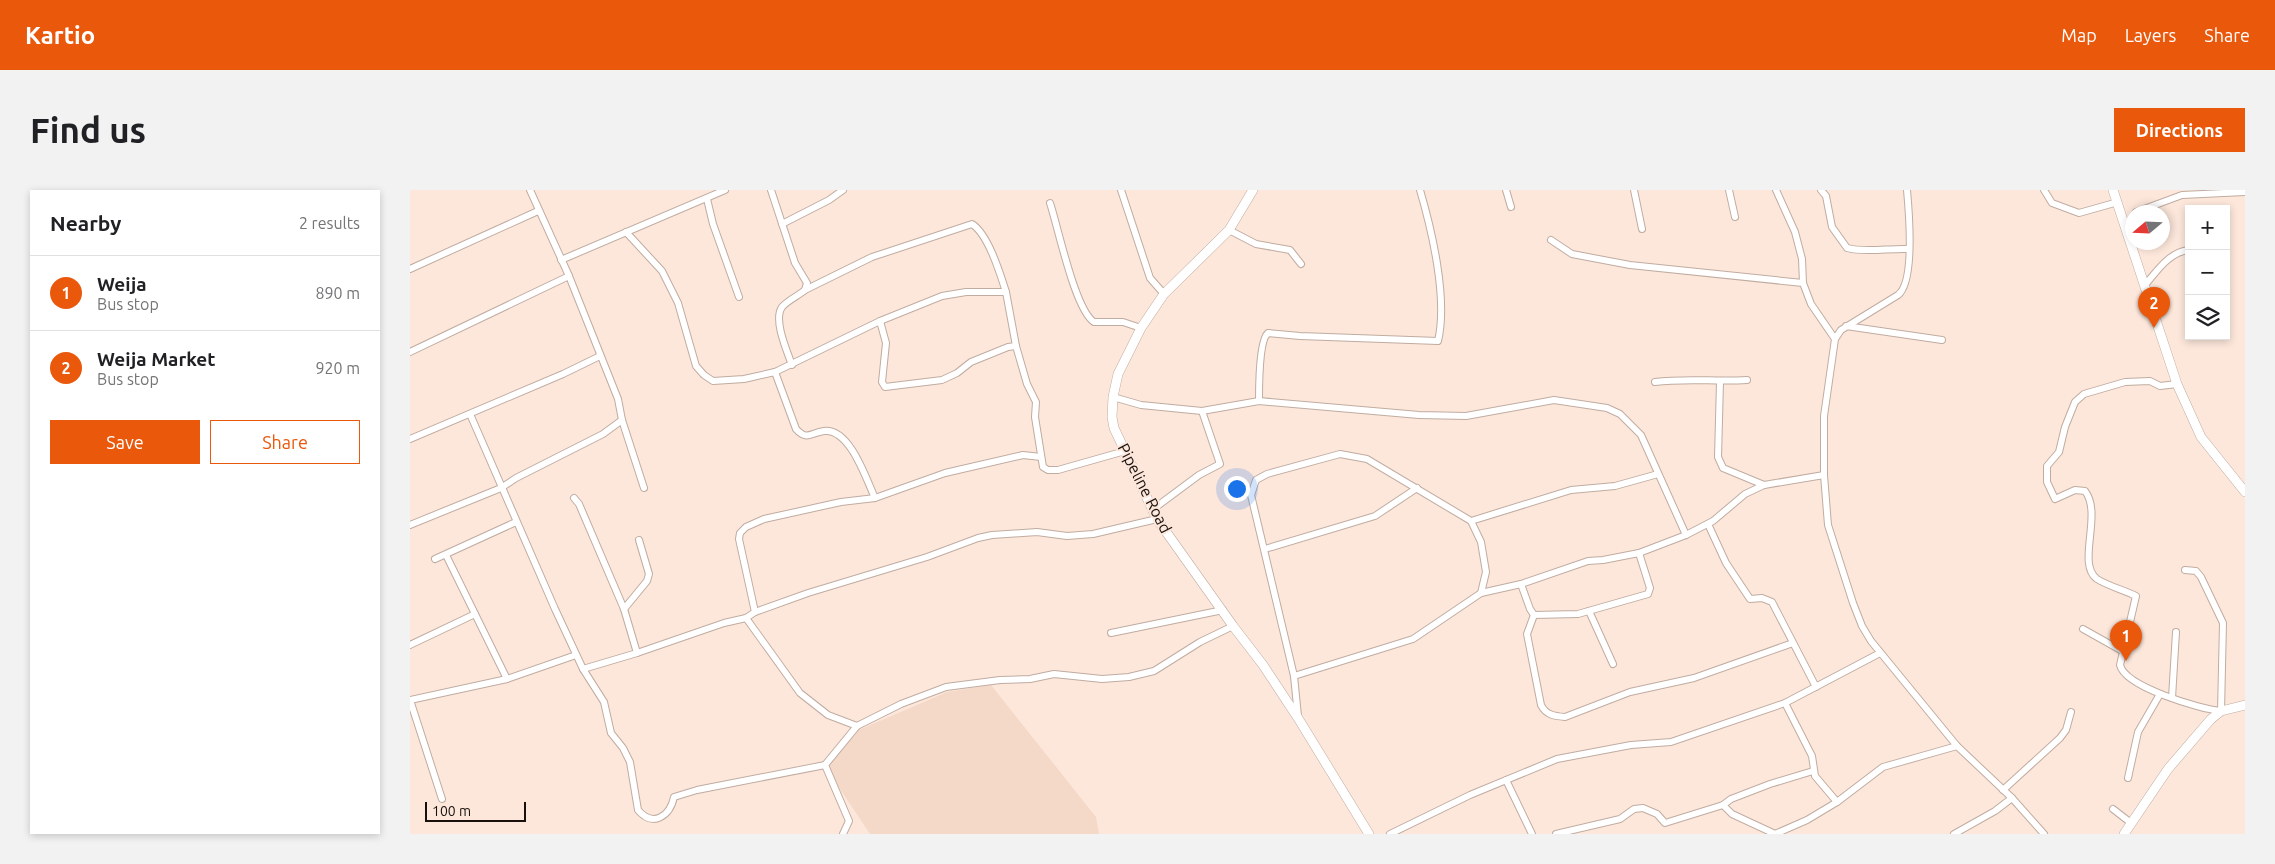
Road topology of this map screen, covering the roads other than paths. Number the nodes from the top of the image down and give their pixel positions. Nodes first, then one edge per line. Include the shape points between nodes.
1 (530, 190) edge
2 (725, 190) edge
3 (772, 190) edge
4 (843, 190) edge
5 (1121, 190) edge
6 (1253, 190) edge
7 (1420, 190) edge
8 (1506, 190) edge
9 (1634, 190) edge
10 (1729, 190) edge
11 (1776, 190) edge
12 (1821, 190) edge
13 (1907, 190) edge
14 (2044, 190) edge
15 (2113, 190) edge
16 (2242, 191) edge
17 (707, 199) junction
18 (2118, 202) junction
19 (1050, 203) dead end
20 (2155, 205) edge
21 (1511, 208) dead end
22 (538, 211) junction
23 (1735, 217) dead end
24 (2124, 219) joint
25 (782, 224) junction
26 (1642, 229) dead end
27 (1229, 230) junction
28 (626, 232) junction
29 (1551, 240) dead end
30 (1909, 248) junction
31 (2185, 250) edge
32 (561, 260) junction
33 (1301, 264) dead end
34 (410, 270) edge
35 (569, 276) junction
36 (1803, 283) junction
37 (2145, 285) junction
38 (805, 290) junction
39 (1006, 292) junction
40 (1164, 294) junction
41 (739, 297) dead end
42 (880, 322) junction
43 (1846, 326) junction
44 (1141, 328) junction
45 (1835, 339) junction
46 (1942, 340) dead end
47 (1016, 346) junction
48 (410, 352) edge
49 (600, 356) junction
50 (792, 365) junction
51 (775, 372) junction
52 (1747, 380) dead end
53 (1655, 382) dead end
54 (1720, 382) junction
55 (2177, 384) junction
56 (1113, 397) junction
57 (1260, 401) junction
58 (1202, 411) junction
59 (470, 414) junction
60 (622, 420) junction
61 (410, 439) edge
62 (1125, 451) junction
63 (1041, 457) junction
64 (1658, 474) junction
65 (1824, 475) junction
66 (1764, 485) junction
67 (501, 488) junction
68 (644, 488) dead end
69 (1417, 488) junction
70 (2245, 492) edge
71 (574, 498) dead end
72 (875, 498) junction
73 (1152, 510) junction
74 (1158, 519) junction
75 (1471, 521) junction
76 (516, 522) junction
77 (1708, 524) junction
78 (410, 525) edge
79 (1686, 535) junction
80 (639, 540) dead end
81 (1265, 549) junction
82 (1639, 553) junction
83 (446, 555) junction
84 (435, 559) dead end
85 (2185, 570) dead end
86 (1521, 584) junction
87 (1481, 593) junction
88 (624, 609) junction
89 (1223, 610) junction
90 (1589, 611) junction
91 (755, 612) junction
92 (475, 614) junction
93 (1534, 615) junction
94 (746, 618) junction
95 (1232, 626) junction
96 (2083, 629) dead end
97 (2176, 632) dead end
98 (1111, 633) dead end
99 (1794, 643) junction
100 (410, 645) edge
101 (2124, 652) junction
102 (637, 653) junction
103 (1880, 653) junction
104 (576, 654) junction
105 (1613, 664) dead end
106 (584, 669) junction
107 (1294, 676) junction
108 (506, 680) junction
109 (1816, 687) junction
110 (2160, 694) junction
111 (2172, 698) junction
112 (1785, 703) junction
113 (2245, 705) edge
114 (2221, 711) junction
115 (2071, 712) dead end
116 (1298, 718) junction
117 (858, 726) junction
118 (1957, 746) junction
119 (825, 766) junction
120 (1813, 771) junction
121 (2128, 778) dead end
122 (1506, 780) junction
123 (2003, 790) junction
124 (2012, 798) junction
125 (442, 799) dead end
126 (1837, 802) junction
127 (1723, 805) junction
128 (2113, 809) dead end
129 (2128, 830) edge
130 (843, 834) edge
131 (1369, 834) edge
132 (1390, 834) edge
133 (1532, 834) edge
134 (1556, 834) edge
135 (1775, 834) edge
136 (1954, 834) edge
137 (2044, 834) edge

1 - 22 street
2 - 17 street
3 - 25 street
4 - 25 street
5 - 40 street via 1150,278
6 - 27 street, Pipeline Road
7 - 57 street via 1440,280 1438,341 1268,333 1262,342
8 - 21 street
9 - 26 street
10 - 23 street
11 - 36 street via 1795,232 1802,259
12 - 30 street via 1826,196 1832,227 1847,248
13 - 30 street
14 - 18 street via 2052,203 2079,212
15 - 18 street
16 - 20 street via 2182,195
17 - 28 street
17 - 41 street via 712,224
18 - 24 street
19 - 44 street via 1073,285 1087,316 1094,322 1123,322
22 - 32 street
22 - 34 street
24 - 37 street
25 - 38 street via 795,263 806,283
27 - 33 street via 1256,244 1290,250
27 - 40 street, Pipeline Road
28 - 32 street
28 - 51 street via 662,271 678,303 696,366 704,375 713,381 721,381
29 - 36 street via 1572,254 1630,265
30 - 43 street via 1903,292
31 - 37 street via 2168,258
32 - 35 street
35 - 48 street
35 - 49 street
36 - 45 street via 1811,304
37 - 55 street
38 - 39 street via 872,257 972,224 991,251
38 - 50 street via 784,305 779,315
39 - 42 street via 942,296
39 - 47 street
40 - 44 street, Pipeline Road
42 - 47 street via 886,343 882,382 885,387 942,380 971,362
42 - 50 street
43 - 45 street
43 - 46 street
44 - 56 street, Pipeline Road via 1118,374
45 - 65 street via 1824,416
47 - 63 street via 1036,402
49 - 59 street
49 - 60 street via 618,399
50 - 51 street
51 - 72 street via 796,429 801,435 825,431 844,439
52 - 54 street
53 - 54 street
54 - 66 street via 1719,463 1723,468
55 - 70 street via 2201,437
55 - 101 street via 2160,386 2150,381 2125,382 2084,394 2075,402 2059,452 2047,466 2047,482 2055,499 2074,490 2085,491 2090,498 2092,523 2088,566 2096,578 2136,596
56 - 58 street via 1141,405
56 - 62 street, Pipeline Road via 1114,428
57 - 58 street
57 - 64 street via 1466,416 1554,400 1607,408 1620,414 1641,435
58 - 73 street via 1220,464
59 - 61 street
59 - 67 street
60 - 67 street via 603,434
60 - 68 street
62 - 63 street via 1058,470 1043,467
62 - 73 street, Pipeline Road
63 - 72 street via 1023,455 944,473
64 - 75 street via 1616,486 1571,490
64 - 79 street
65 - 66 street
65 - 103 street via 1830,535 1862,626
66 - 77 street via 1744,494
67 - 76 street
67 - 78 street
69 - 75 street
69 - 81 street via 1375,516
69 - 81 street via 1366,459 1340,454 1267,474 1256,480 1251,495
71 - 88 street
72 - 91 street via 796,511 746,527 738,539
73 - 74 street, Pipeline Road
74 - 89 street, Pipeline Road
74 - 91 street via 1093,534 1067,536 1037,532 992,535 808,592
75 - 87 street via 1481,542 1486,572
76 - 83 street
76 - 104 street
77 - 79 street
77 - 99 street via 1739,586 1750,599 1762,598 1772,602
79 - 82 street
80 - 88 street via 649,574
81 - 107 street
82 - 86 street via 1588,561
82 - 90 street via 1650,588 1648,594
83 - 84 street
83 - 92 street
85 - 114 street via 2196,571 2201,576 2223,623
86 - 87 street
86 - 93 street
87 - 107 street via 1413,639
88 - 102 street
89 - 95 street, Pipeline Road
89 - 98 street
90 - 93 street
90 - 105 street
91 - 94 street
92 - 100 street
92 - 108 street
93 - 99 street via 1528,629 1528,643 1541,705 1544,711 1554,716 1565,717 1630,692 1722,670
94 - 102 street
94 - 117 street via 800,693 828,715
95 - 116 street, Pipeline Road
95 - 117 street via 1154,671 1102,679 1054,674 1030,679 972,682 946,687 901,704
96 - 101 street
97 - 111 street
99 - 109 street
101 - 110 street via 2121,670
102 - 106 street
103 - 109 street
103 - 118 street
104 - 106 street
104 - 108 street
106 - 119 street via 604,702 611,733 630,762 638,810 650,819 667,814 674,797 697,790
107 - 116 street
108 - 125 street via 410,700
109 - 112 street
110 - 111 street
110 - 121 street via 2138,732
111 - 114 street via 2203,709
112 - 120 street via 1812,756
112 - 122 street via 1671,742 1631,744 1565,756
113 - 114 street
114 - 129 street via 2186,747
115 - 123 street via 2060,738
116 - 131 street, Pipeline Road
117 - 119 street
118 - 123 street
118 - 126 street via 1883,767
119 - 130 street via 849,821
120 - 126 street
120 - 127 street via 1770,784
122 - 132 street
122 - 133 street
123 - 124 street
124 - 136 street via 1996,811
124 - 137 street
126 - 135 street
127 - 134 street via 1666,823 1657,814 1643,808 1634,809 1620,819
127 - 135 street via 1732,814
128 - 129 street

